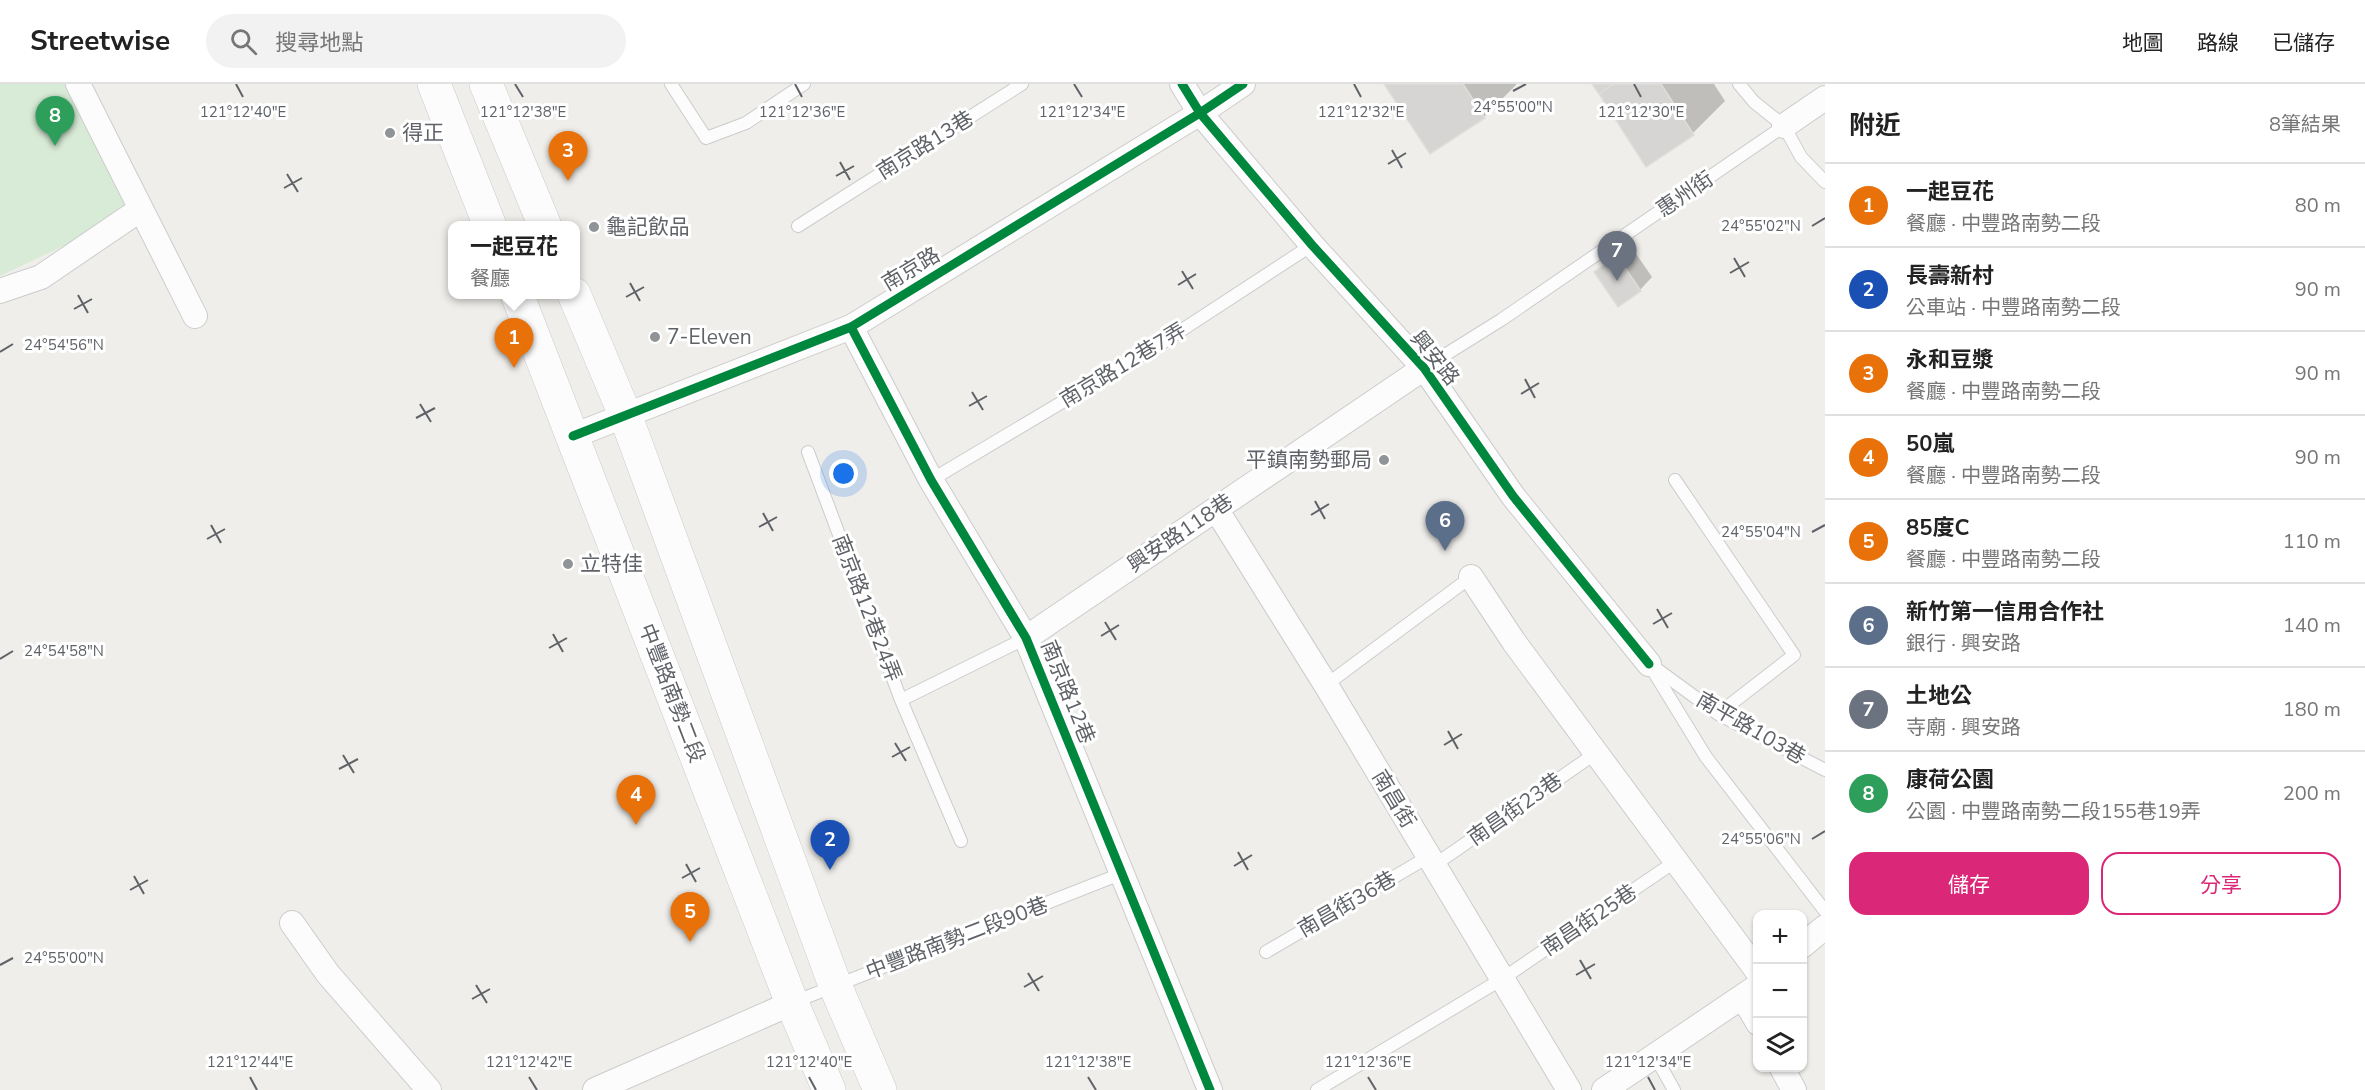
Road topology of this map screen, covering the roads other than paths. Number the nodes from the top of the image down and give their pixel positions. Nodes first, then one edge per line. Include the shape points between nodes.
1 (78, 84) edge
2 (434, 84) edge
3 (486, 84) edge
4 (671, 84) edge
5 (804, 84) edge
6 (1022, 84) edge
7 (1182, 84) edge
8 (1243, 84) edge
9 (1739, 84) edge
10 (1825, 98) edge
11 (1200, 113) junction
12 (1784, 126) junction
13 (1825, 182) edge
14 (141, 209) junction
15 (488, 221) edge
16 (543, 221) edge
17 (798, 226) dead end
18 (1312, 245) junction
19 (0, 291) edge
20 (519, 299) edge
21 (576, 299) edge
22 (195, 316) dead end
23 (851, 327) junction
24 (1424, 368) junction
25 (626, 417) junction
26 (573, 436) junction
27 (808, 452) dead end
28 (931, 480) junction
29 (1675, 480) dead end
30 (1216, 509) junction
31 (1471, 577) joint
32 (1026, 638) junction
33 (1649, 664) junction
34 (1326, 685) junction
35 (901, 700) junction
36 (1719, 714) junction
37 (1596, 753) junction
38 (1825, 770) edge
39 (961, 841) dead end
40 (1430, 861) junction
41 (1676, 861) junction
42 (1123, 873) junction
43 (1825, 911) edge
44 (292, 923) dead end
45 (1825, 927) edge
46 (1807, 943) edge
47 (1266, 952) dead end
48 (1753, 965) edge
49 (1502, 979) junction
50 (835, 985) junction
51 (1750, 991) edge
52 (792, 1003) junction
53 (1757, 1018) edge
54 (1655, 1056) junction
55 (1784, 1072) edge
56 (429, 1090) edge
57 (595, 1090) edge
58 (829, 1090) edge
59 (880, 1090) edge
60 (1210, 1090) edge
61 (1317, 1090) edge
62 (1569, 1090) edge
63 (1604, 1090) edge
64 (1674, 1090) edge
65 (1794, 1090) edge

1 - 14 street
2 - 15 main road
3 - 16 main road
4 - 5 lane via 706,138 746,123
6 - 17 lane, 南京路13巷
7 - 11 street, 興安路
8 - 11 street, 南京路
9 - 12 lane
10 - 12 street, 惠州街
11 - 18 street, 興安路
11 - 23 street, 南京路
12 - 13 lane via 1801,157
12 - 24 lane, 惠州街 via 1501,320
14 - 19 street via 41,277
14 - 22 street
18 - 24 street, 興安路
18 - 28 lane, 南京路12巷7弄 via 1165,341
20 - 26 main road, 中豐路南勢二段
21 - 25 main road
23 - 25 street, 南京路
23 - 28 street, 南京路12巷
24 - 30 street, 興安路118巷
24 - 33 street, 興安路 via 1513,496
25 - 26 street, 南京路
25 - 50 main road
26 - 52 main road, 中豐路南勢二段
27 - 35 lane, 南京路12巷24弄
28 - 32 street, 南京路12巷
29 - 36 lane via 1794,655
30 - 32 street, 興安路118巷
30 - 34 street, 南昌街
31 - 34 lane
31 - 37 street
32 - 35 lane, 南京路12巷24弄
32 - 42 street, 南京路12巷
33 - 36 lane, 南平路103巷
33 - 43 lane via 1706,757
34 - 40 street, 南昌街
35 - 39 lane
36 - 38 lane, 南平路103巷
37 - 40 lane, 南昌街23巷
37 - 41 street
40 - 47 lane, 南昌街36巷
40 - 49 street, 南昌街
41 - 48 street
41 - 49 lane, 南昌街25巷
42 - 50 lane, 中豐路南勢二段90巷
42 - 60 street, 南京路12巷
44 - 56 street via 328,974
45 - 46 street
49 - 61 lane, 南昌街25巷
49 - 62 street, 南昌街
50 - 52 lane, 中豐路南勢二段90巷
50 - 59 main road
51 - 53 street
51 - 54 street
52 - 57 street
52 - 58 main road, 中豐路南勢二段
54 - 63 street
54 - 64 lane
55 - 65 street

